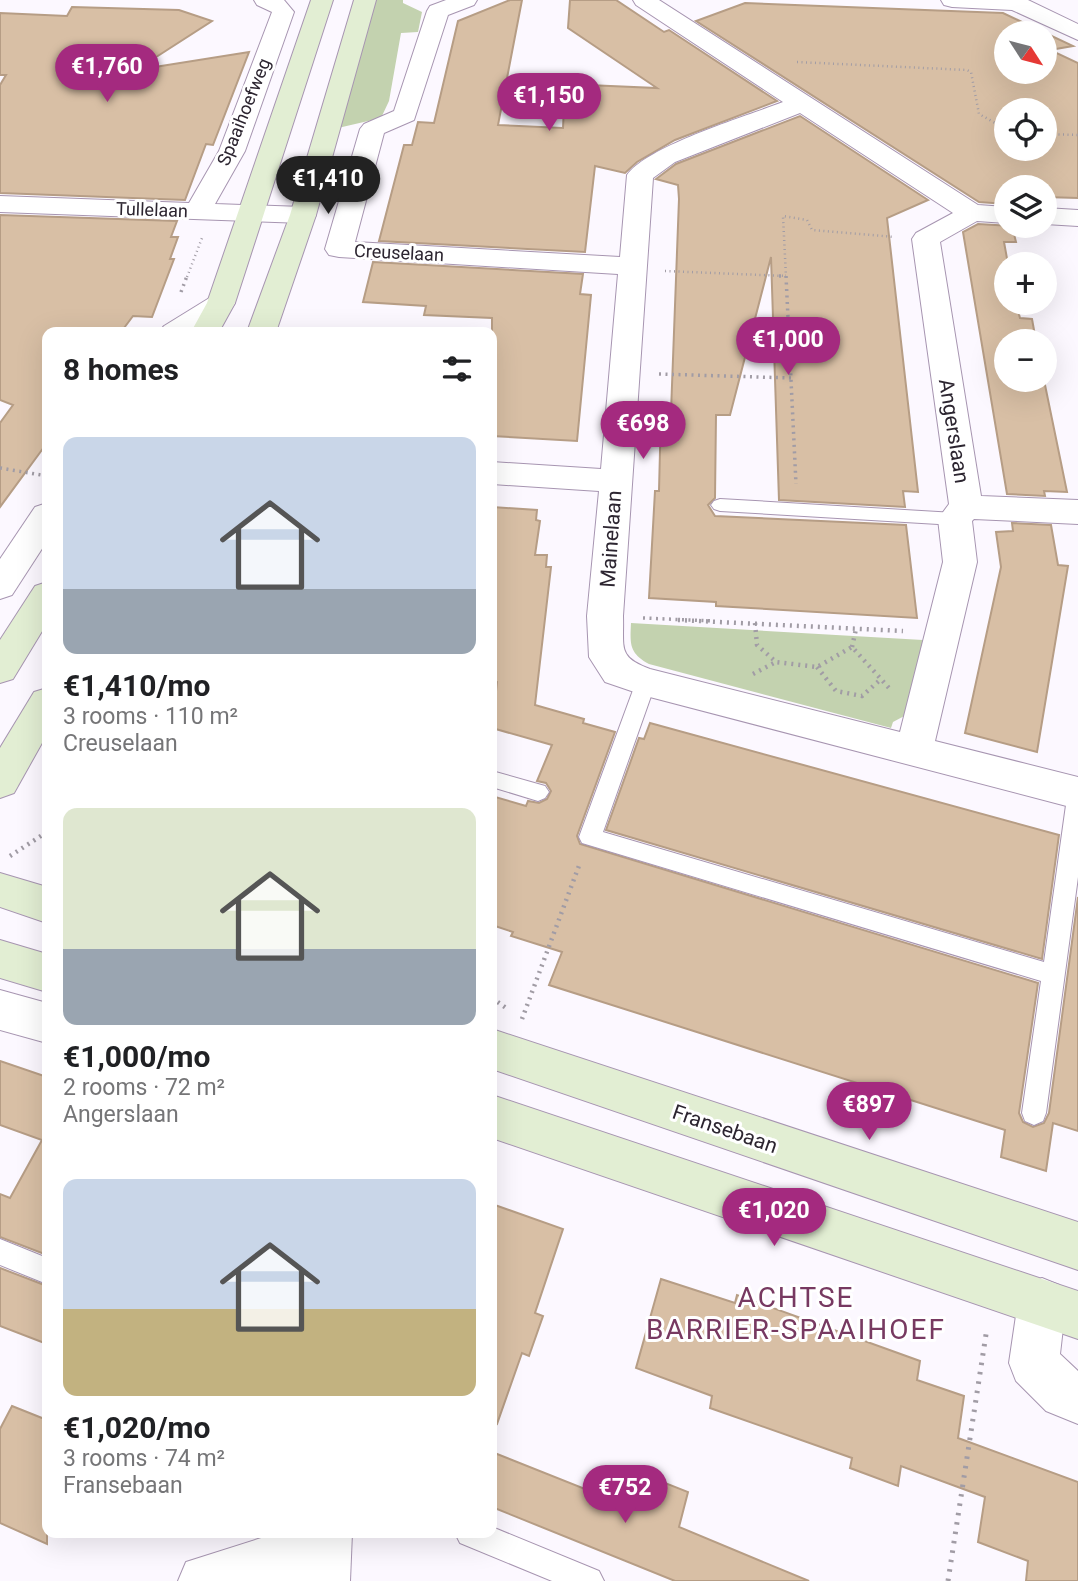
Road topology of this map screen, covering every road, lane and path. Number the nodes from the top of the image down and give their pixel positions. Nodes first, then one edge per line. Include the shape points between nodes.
1 (323, 0) edge
2 (365, 0) edge
3 (466, 0) edge
4 (688, 0) edge
5 (952, 0) edge
6 (272, 3) edge
7 (651, 5) edge
8 (1078, 33) edge
9 (757, 74) junction
10 (802, 103) junction
11 (994, 123) edge
12 (1057, 134) edge
13 (1078, 135) edge
14 (0, 204) edge
15 (197, 212) junction
16 (252, 213) junction
17 (972, 213) junction
18 (994, 214) edge
19 (303, 215) junction
20 (1057, 217) edge
21 (1078, 218) edge
22 (926, 239) junction
23 (632, 268) junction
24 (786, 276) junction
25 (179, 297) dead end
26 (221, 303) junction
27 (182, 327) edge
28 (208, 327) edge
29 (263, 327) edge
30 (623, 373) junction
31 (791, 378) junction
32 (0, 468) edge
33 (497, 472) edge
34 (42, 475) edge
35 (614, 481) junction
36 (720, 505) dead end
37 (797, 509) junction
38 (1078, 512) edge
39 (960, 513) junction
40 (42, 523) edge
41 (0, 586) edge
42 (42, 603) edge
43 (605, 616) junction
44 (754, 624) junction
45 (856, 629) junction
46 (943, 633) junction
47 (852, 647) junction
48 (817, 667) junction
49 (0, 669) edge
50 (880, 680) junction
51 (646, 682) junction
52 (926, 704) junction
53 (42, 711) edge
54 (914, 752) junction
55 (497, 780) edge
56 (0, 782) edge
57 (538, 792) dead end
58 (1078, 796) edge
59 (42, 837) edge
60 (590, 837) junction
61 (5, 872) edge
62 (42, 901) edge
63 (0, 960) edge
64 (42, 972) edge
65 (1054, 975) junction
66 (0, 1010) edge
67 (42, 1022) edge
68 (507, 1035) edge
69 (1034, 1113) dead end
70 (497, 1119) edge
71 (1078, 1246) edge
72 (0, 1252) edge
73 (42, 1269) edge
74 (993, 1286) junction
75 (1060, 1308) edge
76 (1078, 1399) edge
77 (482, 1538) edge
78 (325, 1553) edge
79 (205, 1581) edge
80 (589, 1581) edge
81 (948, 1581) edge

1 - 16 street, Spaaihoefweg
2 - 19 street
3 - 23 street, Creuselaan via 438,11 405,115 373,129 339,249
4 - 7 street
5 - 8 street via 1016,3
6 - 15 street, Spaaihoefweg via 283,12 233,151
7 - 9 street
9 - 10 street
9 - 11 path via 785,62 967,70 979,114
10 - 17 street
10 - 23 street, Mainelaan via 666,157 640,175
12 - 13 path
14 - 15 street, Tullelaan
15 - 16 street, Tullelaan
15 - 25 path via 195,219 203,237
16 - 19 street, Tullelaan
16 - 26 street, Spaaihoefweg
17 - 18 street
17 - 22 street
19 - 29 street
20 - 21 street
22 - 24 path via 812,230 807,220 783,215
22 - 39 street, Angerslaan
23 - 24 path
23 - 30 street, Mainelaan
24 - 31 path
26 - 27 street
26 - 28 street, Spaaihoefweg
30 - 31 path
30 - 35 street, Mainelaan
31 - 37 path
32 - 34 path
33 - 35 street
35 - 43 street, Mainelaan
36 - 37 lane
37 - 39 lane
38 - 39 street
39 - 46 street, Angerslaan via 960,562
40 - 41 street
42 - 49 street
43 - 44 path
43 - 51 street, Mainelaan via 607,657 618,672
44 - 45 path
44 - 48 path via 757,645 776,662
45 - 46 path
45 - 47 path
46 - 52 street, Angerslaan
47 - 48 path
47 - 50 path
48 - 50 path via 836,691 862,696
50 - 52 path
51 - 54 street, Mainelaan
51 - 60 lane
52 - 54 street, Angerslaan
53 - 56 street
54 - 58 street, Mainelaan
55 - 57 lane
58 - 65 lane
59 - 61 path
60 - 65 lane
60 - 68 path
61 - 62 street
63 - 64 street
65 - 69 lane
66 - 67 street
68 - 71 street, Fransebaan
70 - 74 street
72 - 73 lane
74 - 75 street
74 - 81 path
75 - 76 street via 1034,1363 1064,1393
77 - 80 lane
78 - 79 street

